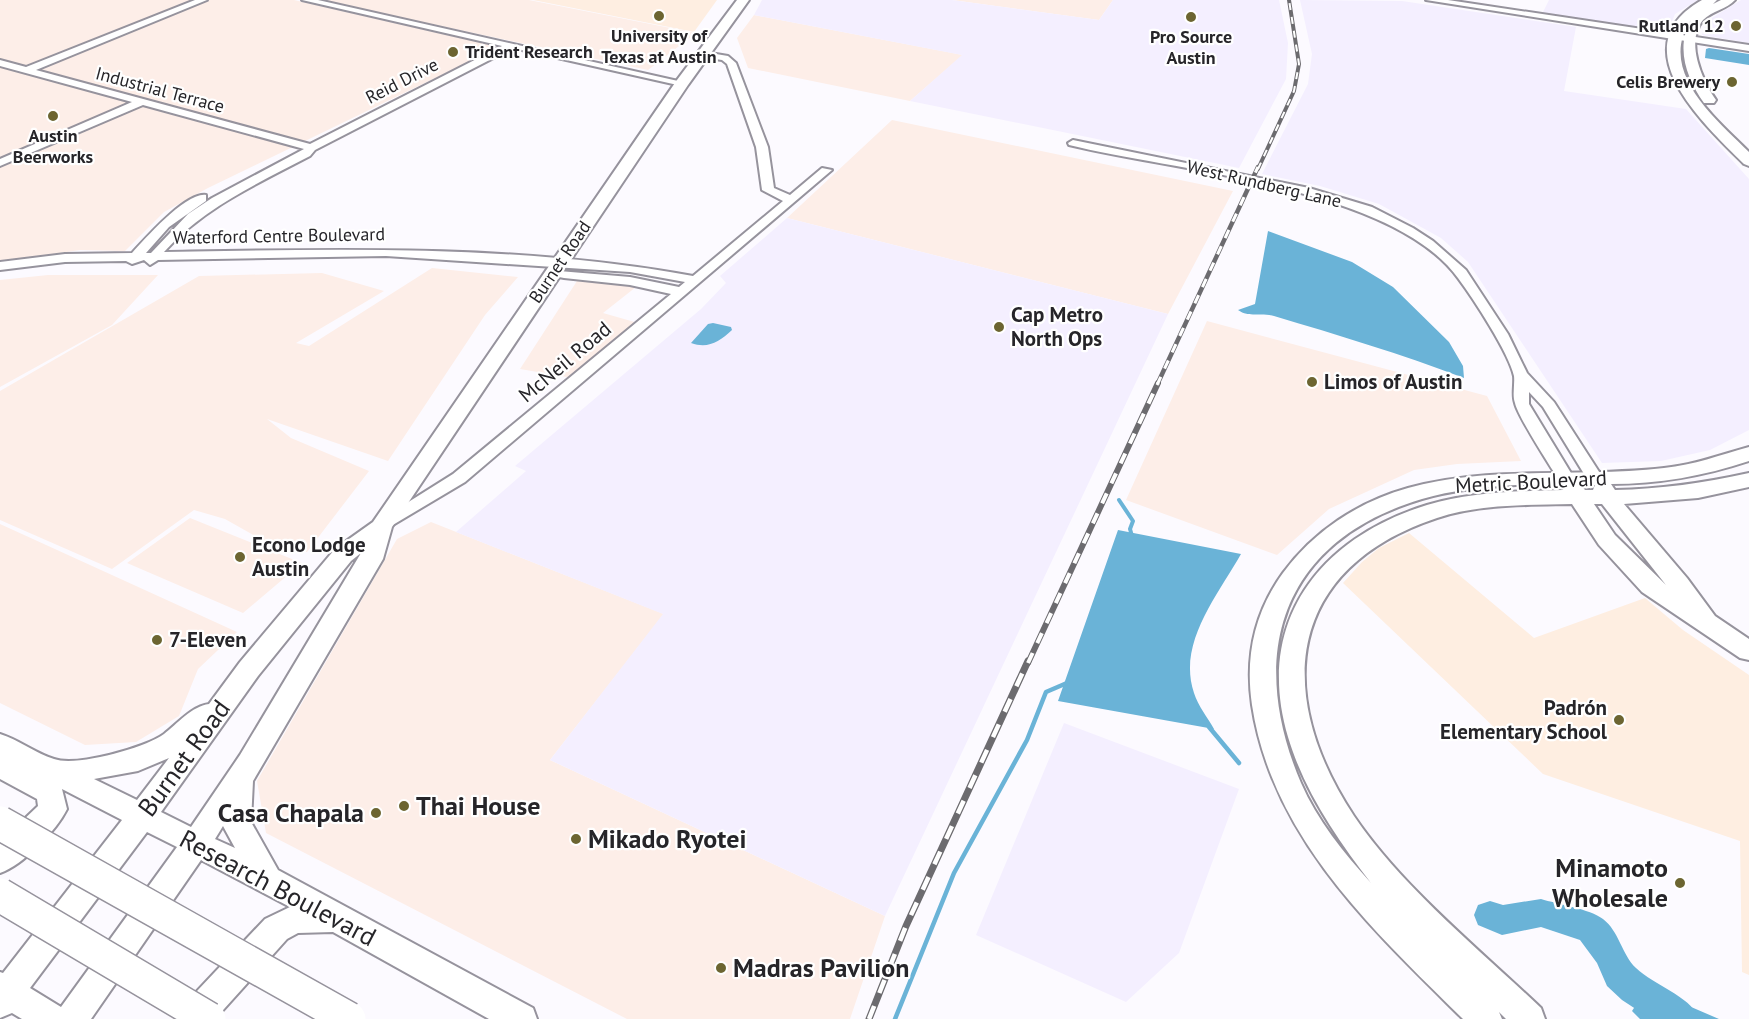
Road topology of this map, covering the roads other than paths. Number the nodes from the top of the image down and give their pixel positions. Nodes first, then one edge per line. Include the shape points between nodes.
1 (203, 0) edge
2 (306, 0) edge
3 (743, 0) edge
4 (1430, 0) edge
5 (1711, 0) edge
6 (1729, 0) edge
7 (1676, 37) junction
8 (1691, 39) junction
9 (510, 46) junction
10 (1749, 48) edge
11 (704, 55) junction
12 (0, 63) edge
13 (27, 70) junction
14 (682, 83) junction
15 (139, 103) junction
16 (1696, 105) junction
17 (1713, 105) junction
18 (1072, 143) dead end
19 (1749, 143) edge
20 (311, 148) junction
21 (1749, 161) edge
22 (0, 163) edge
23 (826, 170) dead end
24 (768, 190) junction
25 (791, 200) junction
26 (767, 219) junction
27 (155, 256) junction
28 (130, 261) junction
29 (0, 266) edge
30 (146, 266) junction
31 (555, 268) junction
32 (0, 275) edge
33 (696, 280) junction
34 (682, 292) junction
35 (1521, 375) junction
36 (1749, 454) edge
37 (1595, 478) junction
38 (1749, 480) edge
39 (1572, 488) junction
40 (1608, 498) junction
41 (381, 526) junction
42 (1317, 546) junction
43 (1342, 560) junction
44 (1706, 621) junction
45 (1749, 651) edge
46 (230, 696) junction
47 (0, 745) edge
48 (0, 766) edge
49 (52, 772) junction
50 (239, 779) junction
51 (1326, 793) junction
52 (1294, 798) junction
53 (142, 816) junction
54 (0, 823) edge
55 (197, 842) junction
56 (0, 860) edge
57 (1359, 869) junction
58 (268, 879) junction
59 (0, 895) edge
60 (336, 918) junction
61 (3, 994) edge
62 (51, 1019) edge
63 (72, 1019) edge
64 (194, 1019) edge
65 (209, 1019) edge
66 (349, 1019) edge
67 (521, 1019) edge
68 (1486, 1019) edge
69 (1529, 1019) edge

1 - 13 street
2 - 9 street
3 - 11 main road, Burnet Road
4 - 7 street
5 - 7 main road via 1687,14
6 - 8 main road via 1699,18
7 - 8 street
7 - 16 main road via 1675,69 1682,87
8 - 10 street
8 - 17 main road via 1693,73
9 - 14 street
9 - 20 street, Reid Drive
11 - 14 main road, Burnet Road
11 - 24 street via 725,58 731,63 762,147
12 - 13 street, Industrial Terrace
13 - 15 street, Industrial Terrace
14 - 31 main road, Burnet Road
15 - 20 street, Industrial Terrace
15 - 22 street
16 - 17 main road
16 - 21 main road
17 - 19 main road
18 - 35 street, West Rundberg Lane via 1305,190 1387,219 1429,244 1461,273 1501,334
20 - 27 street, Reid Drive via 192,217
20 - 28 street, Reid Drive via 292,151 189,206 165,224
23 - 25 street, McNeil Road
24 - 25 street
24 - 26 street
25 - 26 street, McNeil Road
26 - 33 street, McNeil Road
27 - 28 street, Waterford Centre Boulevard
27 - 30 street, Reid Drive
27 - 31 street, Waterford Centre Boulevard via 386,252
28 - 29 street, Waterford Centre Boulevard via 44,259
28 - 30 street, Waterford Centre Boulevard
28 - 32 street, Waterford Centre Boulevard
30 - 31 street, Waterford Centre Boulevard via 344,261
31 - 33 street via 643,269
31 - 34 street
31 - 41 main road, Burnet Road
33 - 34 street, McNeil Road
34 - 41 street, McNeil Road via 459,478
35 - 37 street, West Rundberg Lane via 1549,405
35 - 39 street, West Rundberg Lane via 1522,404
36 - 37 main road, Metric Boulevard via 1667,475
37 - 39 main road, Metric Boulevard
37 - 40 main road, West Rundberg Lane
38 - 40 main road, Metric Boulevard via 1682,494
39 - 40 main road, Metric Boulevard
39 - 42 main road, Metric Boulevard via 1492,480 1418,493 1354,518
39 - 43 main road, Metric Boulevard via 1427,514 1377,534
39 - 44 main road, West Rundberg Lane via 1629,565 1662,596 1677,598
40 - 44 main road, West Rundberg Lane via 1636,537 1687,592
41 - 46 main road, Burnet Road via 343,555
41 - 50 main road, Burnet Road via 371,559
42 - 43 main road
42 - 52 main road, Metric Boulevard via 1279,596 1264,640 1261,665 1269,733
43 - 51 main road, Metric Boulevard via 1317,587 1306,607 1298,627 1291,671 1301,735
44 - 45 main road, West Rundberg Lane
46 - 49 main road via 165,747 141,759 115,766
46 - 53 main road, Burnet Road
47 - 49 main road, Research Boulevard
48 - 56 main road via 50,793 53,809
49 - 53 main road, Research Boulevard
50 - 55 main road, Burnet Road
50 - 58 main road via 236,823
51 - 52 main road
51 - 57 main road, Metric Boulevard via 1343,823
52 - 57 main road, Metric Boulevard
53 - 55 main road, Research Boulevard
53 - 61 main road, Burnet Road
54 - 66 highway, bridge
55 - 58 main road, Research Boulevard
55 - 63 main road, Burnet Road
57 - 68 main road, Metric Boulevard via 1380,915
57 - 69 main road, Metric Boulevard via 1409,903
58 - 60 main road, Research Boulevard
59 - 65 highway, bridge
60 - 64 main road via 294,919 276,929
60 - 67 main road, Research Boulevard
61 - 62 main road

